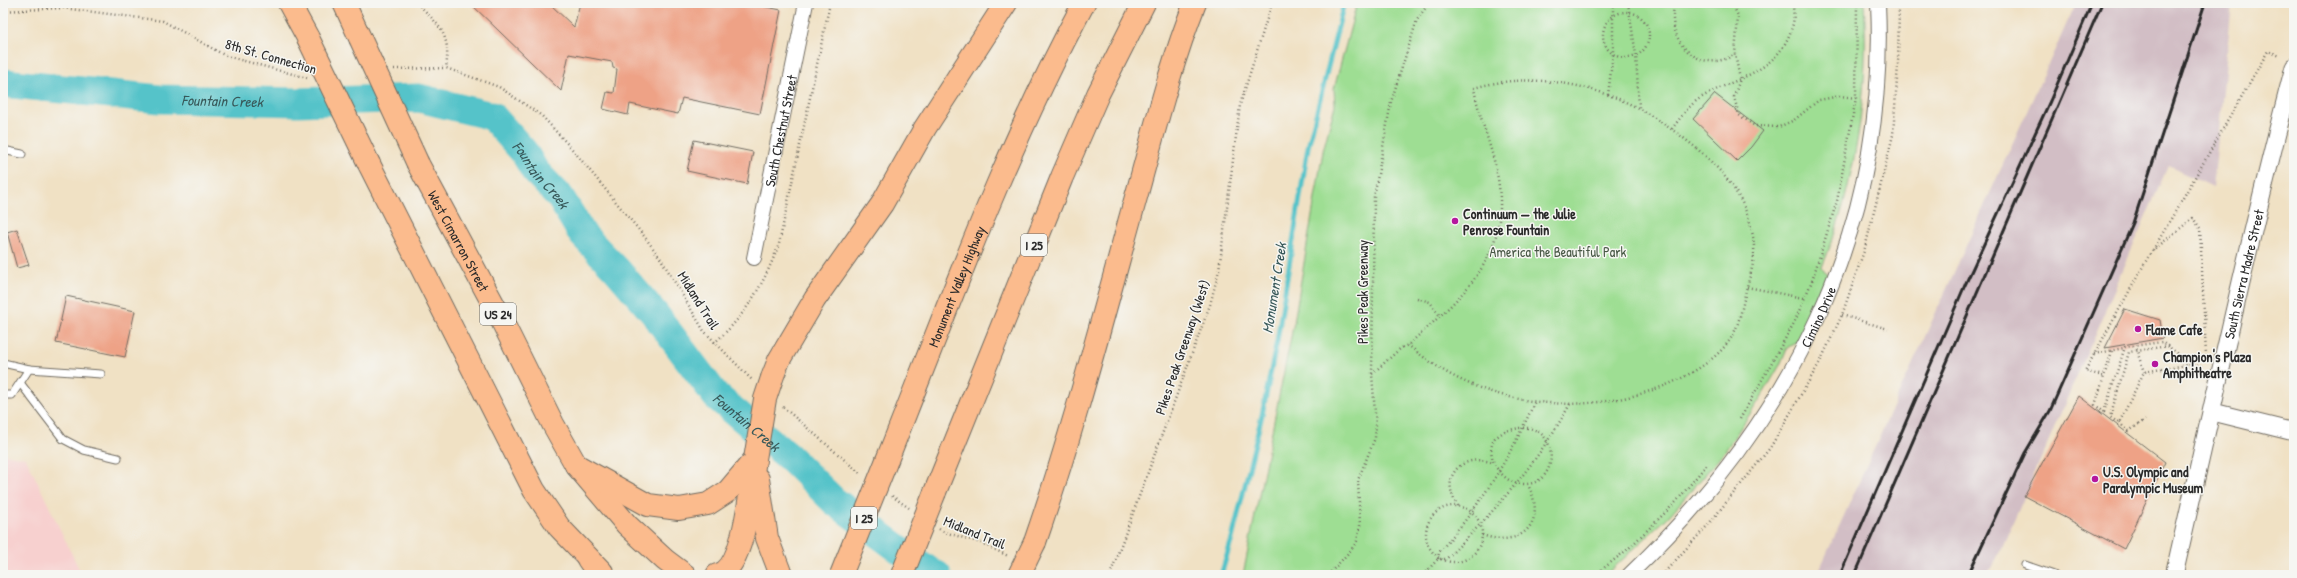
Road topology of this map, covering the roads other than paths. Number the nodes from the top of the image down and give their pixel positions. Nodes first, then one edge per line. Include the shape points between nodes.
1 (289, 3) edge
2 (344, 3) edge
3 (806, 3) edge
4 (1006, 3) edge
5 (1084, 3) edge
6 (1144, 3) edge
7 (1195, 3) edge
8 (1878, 3) edge
9 (2294, 67) edge
10 (3, 150) edge
11 (22, 154) dead end
12 (754, 258) dead end
13 (3, 363) edge
14 (29, 369) junction
15 (101, 374) dead end
16 (20, 384) junction
17 (3, 395) edge
18 (2213, 412) junction
19 (2294, 432) edge
20 (118, 458) dead end
21 (576, 465) junction
22 (750, 487) junction
23 (2026, 565) dead end
24 (594, 567) edge
25 (1016, 567) edge
26 (606, 575) edge
27 (685, 575) edge
28 (717, 575) edge
29 (781, 575) edge
30 (841, 575) edge
31 (902, 575) edge
32 (1629, 575) edge
33 (2054, 575) edge
34 (2174, 575) edge

1 - 24 highway, bridge via 534,490 559,527
2 - 21 highway, West Cimarron Street / US 24, bridge via 418,164
3 - 12 street, South Chestnut Street
4 - 22 highway, bridge via 926,128 882,204 815,299 779,360 763,379 764,399
5 - 30 highway, Monument Valley Highway / I 25, bridge via 1048,73 1009,160
6 - 31 highway, I 25, bridge via 1098,94 1062,177
7 - 25 highway, bridge via 1182,36 1157,120 1066,450 1035,542
8 - 32 street, Cimino Drive via 1879,58 1870,145 1848,234 1808,341 1777,397 1722,475 1674,532
9 - 18 street, South Sierra Madre Street via 2257,209
10 - 11 lane
13 - 14 lane
14 - 15 lane
14 - 16 lane
16 - 17 lane via 12,394
16 - 20 lane via 63,439 84,450
18 - 19 street
18 - 34 street, South Sierra Madre Street
21 - 22 highway via 648,505 678,509 708,504 728,490
21 - 27 highway, West Cimarron Street / US 24 via 627,525
22 - 28 highway via 740,545 734,562 722,574
22 - 29 highway
23 - 33 lane
24 - 26 highway

